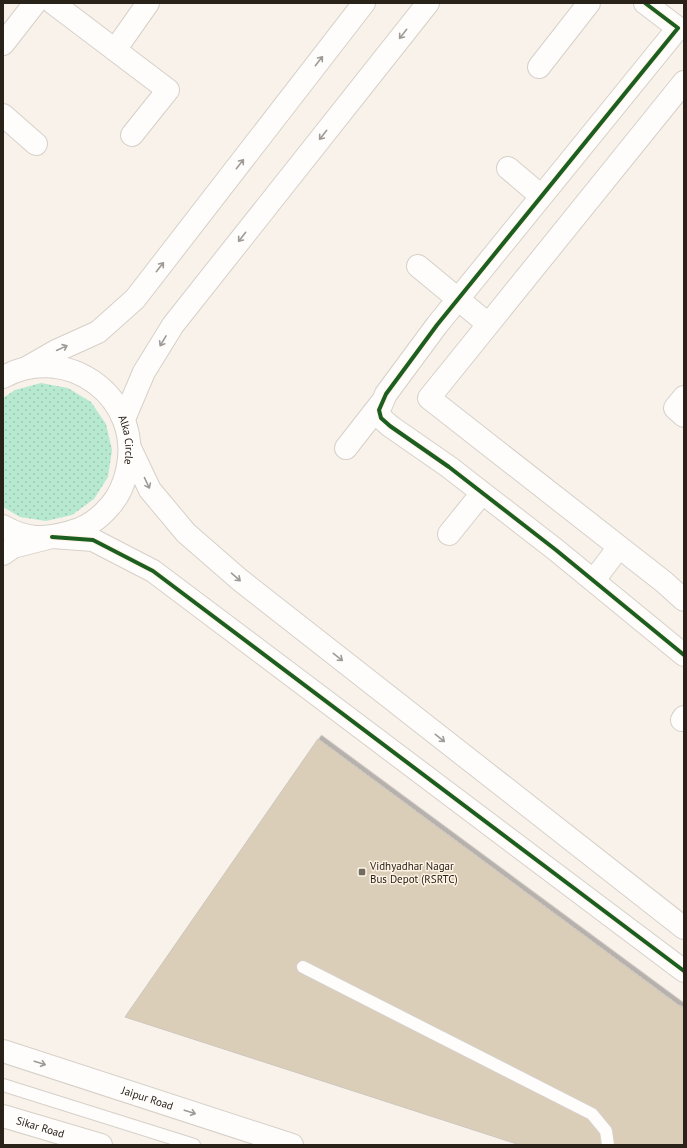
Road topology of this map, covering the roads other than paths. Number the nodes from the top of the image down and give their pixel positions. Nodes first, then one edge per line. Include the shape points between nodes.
1 (35, 3) edge
2 (53, 3) edge
3 (148, 3) edge
4 (364, 3) edge
5 (428, 3) edge
6 (589, 3) edge
7 (645, 3) edge
8 (3, 44) edge
9 (115, 50) junction
10 (539, 67) dead end
11 (684, 82) edge
12 (3, 115) edge
13 (132, 135) dead end
14 (36, 144) dead end
15 (508, 168) dead end
16 (541, 196) junction
17 (418, 266) dead end
18 (457, 299) junction
19 (488, 324) junction
20 (28, 367) junction
21 (3, 377) edge
22 (684, 397) edge
23 (382, 402) junction
24 (684, 416) edge
25 (124, 419) junction
26 (130, 448) junction
27 (346, 448) dead end
28 (482, 493) junction
29 (3, 526) edge
30 (449, 534) dead end
31 (52, 537) junction
32 (619, 547) junction
33 (3, 554) edge
34 (594, 580) junction
35 (684, 600) edge
36 (684, 656) edge
37 (684, 928) edge
38 (303, 967) dead end
39 (684, 971) edge
40 (3, 1051) edge
41 (3, 1085) edge
42 (3, 1116) edge
43 (73, 1141) edge
44 (101, 1145) edge
45 (194, 1145) edge
46 (292, 1145) edge
47 (608, 1145) edge

1 - 8 street
2 - 9 street
3 - 9 street
20 -> 4 street via 98,332 135,299
5 -> 25 street via 173,325 144,372
6 - 10 street
7 - 16 street via 678,28
9 - 13 street via 168,90
11 - 19 street
12 - 14 street
15 - 16 street
16 - 18 street
17 - 18 street
18 - 19 street
18 - 23 street
19 - 32 street via 429,398
20 - 21 street, Alka Circle
20 - 25 street, Alka Circle via 59,366 87,377 110,396
22 - 24 street via 675,408
23 - 27 street
23 - 28 street via 379,410 382,418
25 - 26 street, Alka Circle
26 - 31 street, Alka Circle via 126,477 113,503 95,521 81,529
26 -> 37 street via 150,490 186,533 240,580
28 - 30 street
28 - 34 street
29 - 31 street, Alka Circle via 26,535
31 - 33 street via 13,547
31 - 39 street via 93,540 154,571
32 - 34 street
32 - 35 street
34 - 36 street
38 - 47 lane via 592,1114 606,1131
40 -> 46 street, Jaipur Road
41 - 45 lane
42 - 43 street, Sikar Road
43 - 44 street, Sikar Road

